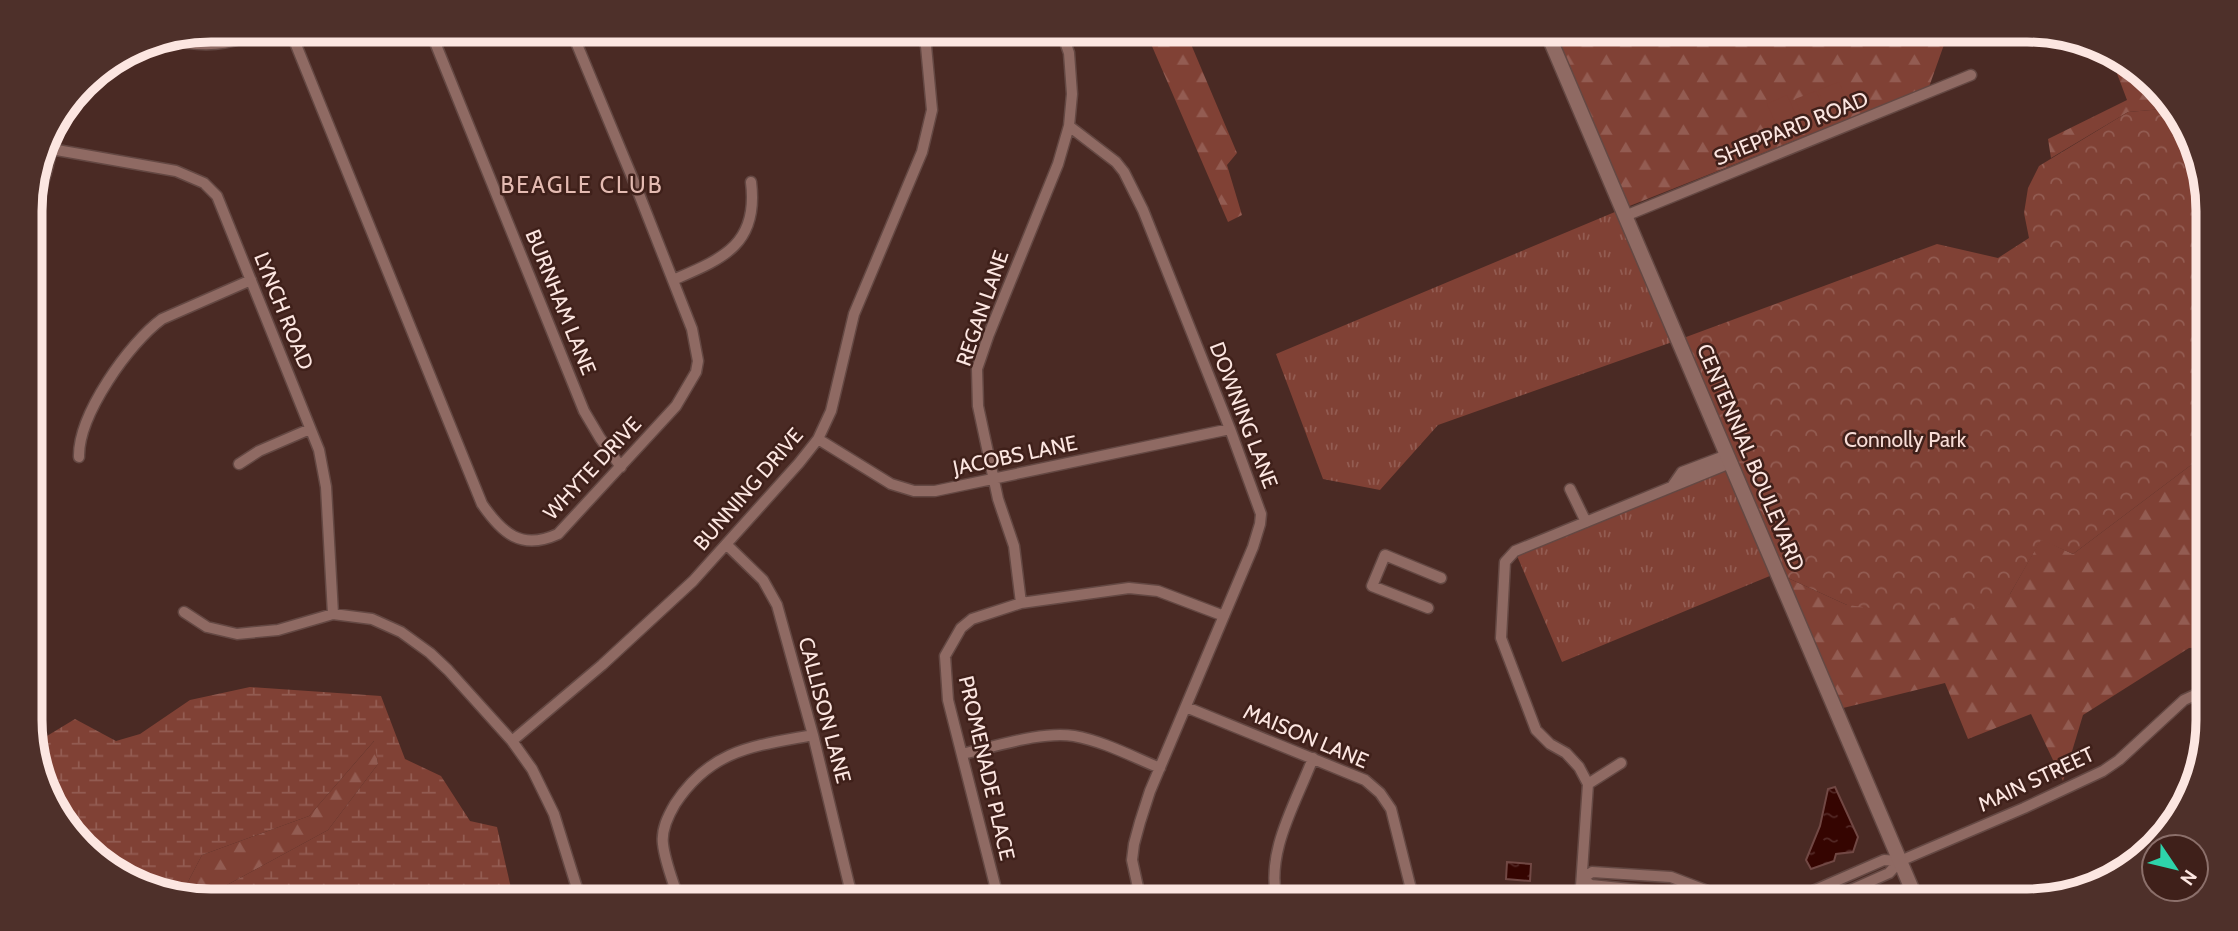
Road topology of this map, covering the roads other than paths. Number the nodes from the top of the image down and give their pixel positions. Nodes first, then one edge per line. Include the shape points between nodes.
1 (237, 42) edge
2 (295, 42) edge
3 (435, 42) edge
4 (576, 42) edge
5 (924, 42) edge
6 (1065, 42) edge
7 (1551, 42) edge
8 (192, 43) edge
9 (1971, 75) dead end
10 (1069, 126) junction
11 (54, 150) edge
12 (751, 182) dead end
13 (1625, 216) junction
14 (251, 280) junction
15 (673, 281) junction
16 (310, 429) junction
17 (1230, 429) junction
18 (818, 439) junction
19 (79, 457) dead end
20 (1729, 459) junction
21 (239, 464) dead end
22 (621, 467) junction
23 (993, 479) junction
24 (1570, 489) dead end
25 (1586, 522) junction
26 (727, 545) junction
27 (1441, 578) dead end
28 (1021, 603) junction
29 (1429, 608) dead end
30 (184, 612) dead end
31 (333, 614) junction
32 (1224, 616) junction
33 (2196, 694) edge
34 (1186, 707) junction
35 (813, 735) junction
36 (512, 741) junction
37 (962, 754) junction
38 (1313, 758) junction
39 (1621, 763) dead end
40 (1160, 768) junction
41 (1588, 784) junction
42 (1900, 860) junction
43 (1582, 879) junction
44 (577, 889) edge
45 (676, 889) edge
46 (850, 889) edge
47 (996, 889) edge
48 (1138, 889) edge
49 (1275, 889) edge
50 (1411, 889) edge
51 (1581, 889) edge
52 (1630, 889) edge
53 (1702, 889) edge
54 (1818, 889) edge
55 (1853, 889) edge
56 (1912, 889) edge

1 - 8 street via 214,46
2 - 22 street, WHYTE DRIVE via 482,504 498,527 517,539 541,540 558,534
3 - 22 street, BURNHAM LANE via 584,411
4 - 15 street, WHYTE DRIVE
5 - 18 street, BUNNING DRIVE via 932,110 922,152 854,314 831,411
6 - 10 street, REGAN LANE via 1072,94
7 - 13 main road, CENTENNIAL BOULEVARD
9 - 13 street, SHEPPARD ROAD
10 - 17 street, DOWNING LANE via 1124,172
10 - 23 street, REGAN LANE via 977,369 978,407
11 - 14 street, LYNCH ROAD via 176,171 204,183 216,196
12 - 15 street via 752,216 739,240 714,262
13 - 20 main road, CENTENNIAL BOULEVARD
14 - 16 street, LYNCH ROAD
14 - 19 street via 153,326 102,393 81,435
15 - 22 street, WHYTE DRIVE via 696,347 696,372 676,406
16 - 21 street
16 - 31 street, LYNCH ROAD via 326,487
17 - 23 street, JACOBS LANE
17 - 32 street, DOWNING LANE via 1261,514 1253,547
18 - 23 street, JACOBS LANE via 878,478 914,491
18 - 26 street, BUNNING DRIVE
20 - 25 street via 1682,472 1672,487
20 - 42 main road, CENTENNIAL BOULEVARD
23 - 28 street, REGAN LANE via 1014,546
24 - 25 street
25 - 41 street via 1516,551 1505,562 1501,638 1536,730 1566,753
26 - 35 street, CALLISON LANE via 763,580 777,605
26 - 36 street, BUNNING DRIVE via 602,665
27 - 29 street via 1385,555 1372,586
28 - 32 street, PROMENADE PLACE via 1142,588
28 - 37 street, PROMENADE PLACE via 971,619 946,656 948,700
30 - 31 street via 207,627 237,634 278,630
31 - 36 street via 372,620 401,632 448,670
32 - 34 street, DOWNING LANE
33 - 42 street, MAIN STREET via 2103,771
34 - 38 street, MAISON LANE
34 - 40 street, DOWNING LANE
35 - 45 street via 737,751 684,790 667,817 663,844
35 - 46 street, CALLISON LANE
36 - 44 street via 544,790
37 - 40 street via 1046,736 1076,736
37 - 47 street, PROMENADE PLACE
38 - 49 street via 1276,851
38 - 50 street, MAISON LANE via 1365,780 1380,793 1391,809
39 - 41 street
40 - 48 street, DOWNING LANE via 1134,844
41 - 43 street
42 - 54 street, MAIN STREET via 1884,860
42 - 55 street, MAIN STREET via 1889,873
42 - 56 main road, CENTENNIAL BOULEVARD
43 - 51 street
43 - 52 street via 1591,885
43 - 53 street via 1592,872 1671,877

